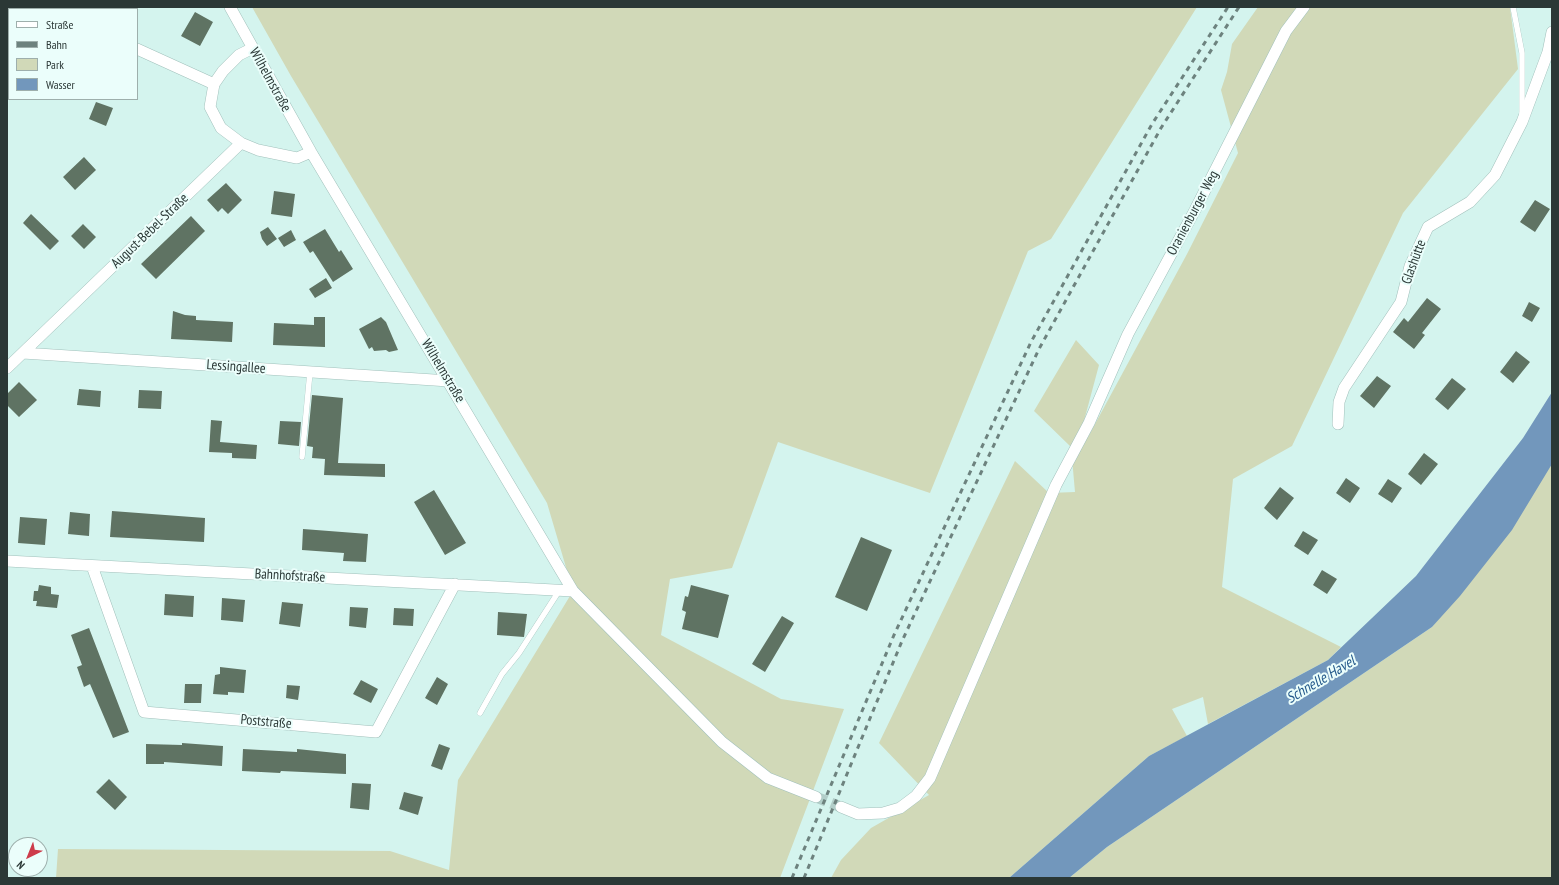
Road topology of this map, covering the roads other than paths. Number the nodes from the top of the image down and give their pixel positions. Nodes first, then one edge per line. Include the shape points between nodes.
1 (230, 7) edge
2 (1304, 7) edge
3 (1513, 7) edge
4 (1552, 32) edge
5 (253, 48) junction
6 (138, 49) edge
7 (214, 84) junction
8 (1522, 122) junction
9 (240, 143) junction
10 (311, 152) junction
11 (23, 353) junction
12 (7, 368) edge
13 (310, 372) junction
14 (449, 381) junction
15 (1338, 424) dead end
16 (302, 457) dead end
17 (7, 561) edge
18 (92, 566) junction
19 (455, 584) junction
20 (559, 591) junction
21 (574, 591) junction
22 (480, 713) dead end
23 (816, 798) tunnel mouth
24 (841, 808) tunnel mouth

1 - 5 street, Wilhelmstraße
2 - 24 street, Oranienburger Weg via 1286,31 1195,210 1128,334 1089,423 1056,485 930,778 916,796 900,808 883,813 858,814
3 - 8 lane via 1522,52
4 - 8 street, Glashütte via 1548,52
5 - 7 street via 239,55
5 - 10 street, Wilhelmstraße
6 - 7 street
7 - 9 street via 210,107 222,128
8 - 15 street, Glashütte via 1495,175 1470,202 1428,227 1410,266 1401,302 1344,388 1339,402
9 - 10 street via 258,150 297,158
9 - 11 street, August-Bebel-Straße
10 - 14 street, Wilhelmstraße
11 - 12 street, August-Bebel-Straße
11 - 13 street, Lessingallee
13 - 14 street, Lessingallee
13 - 16 lane
14 - 21 street, Wilhelmstraße
17 - 18 street, Bahnhofstraße
18 - 19 street, Bahnhofstraße
18 - 19 street, Poststraße via 144,712 376,732
19 - 20 street, Bahnhofstraße
20 - 21 street, Bahnhofstraße
20 - 22 lane via 519,653 502,674
21 - 23 street, Wilhelmstraße via 722,742 768,778

